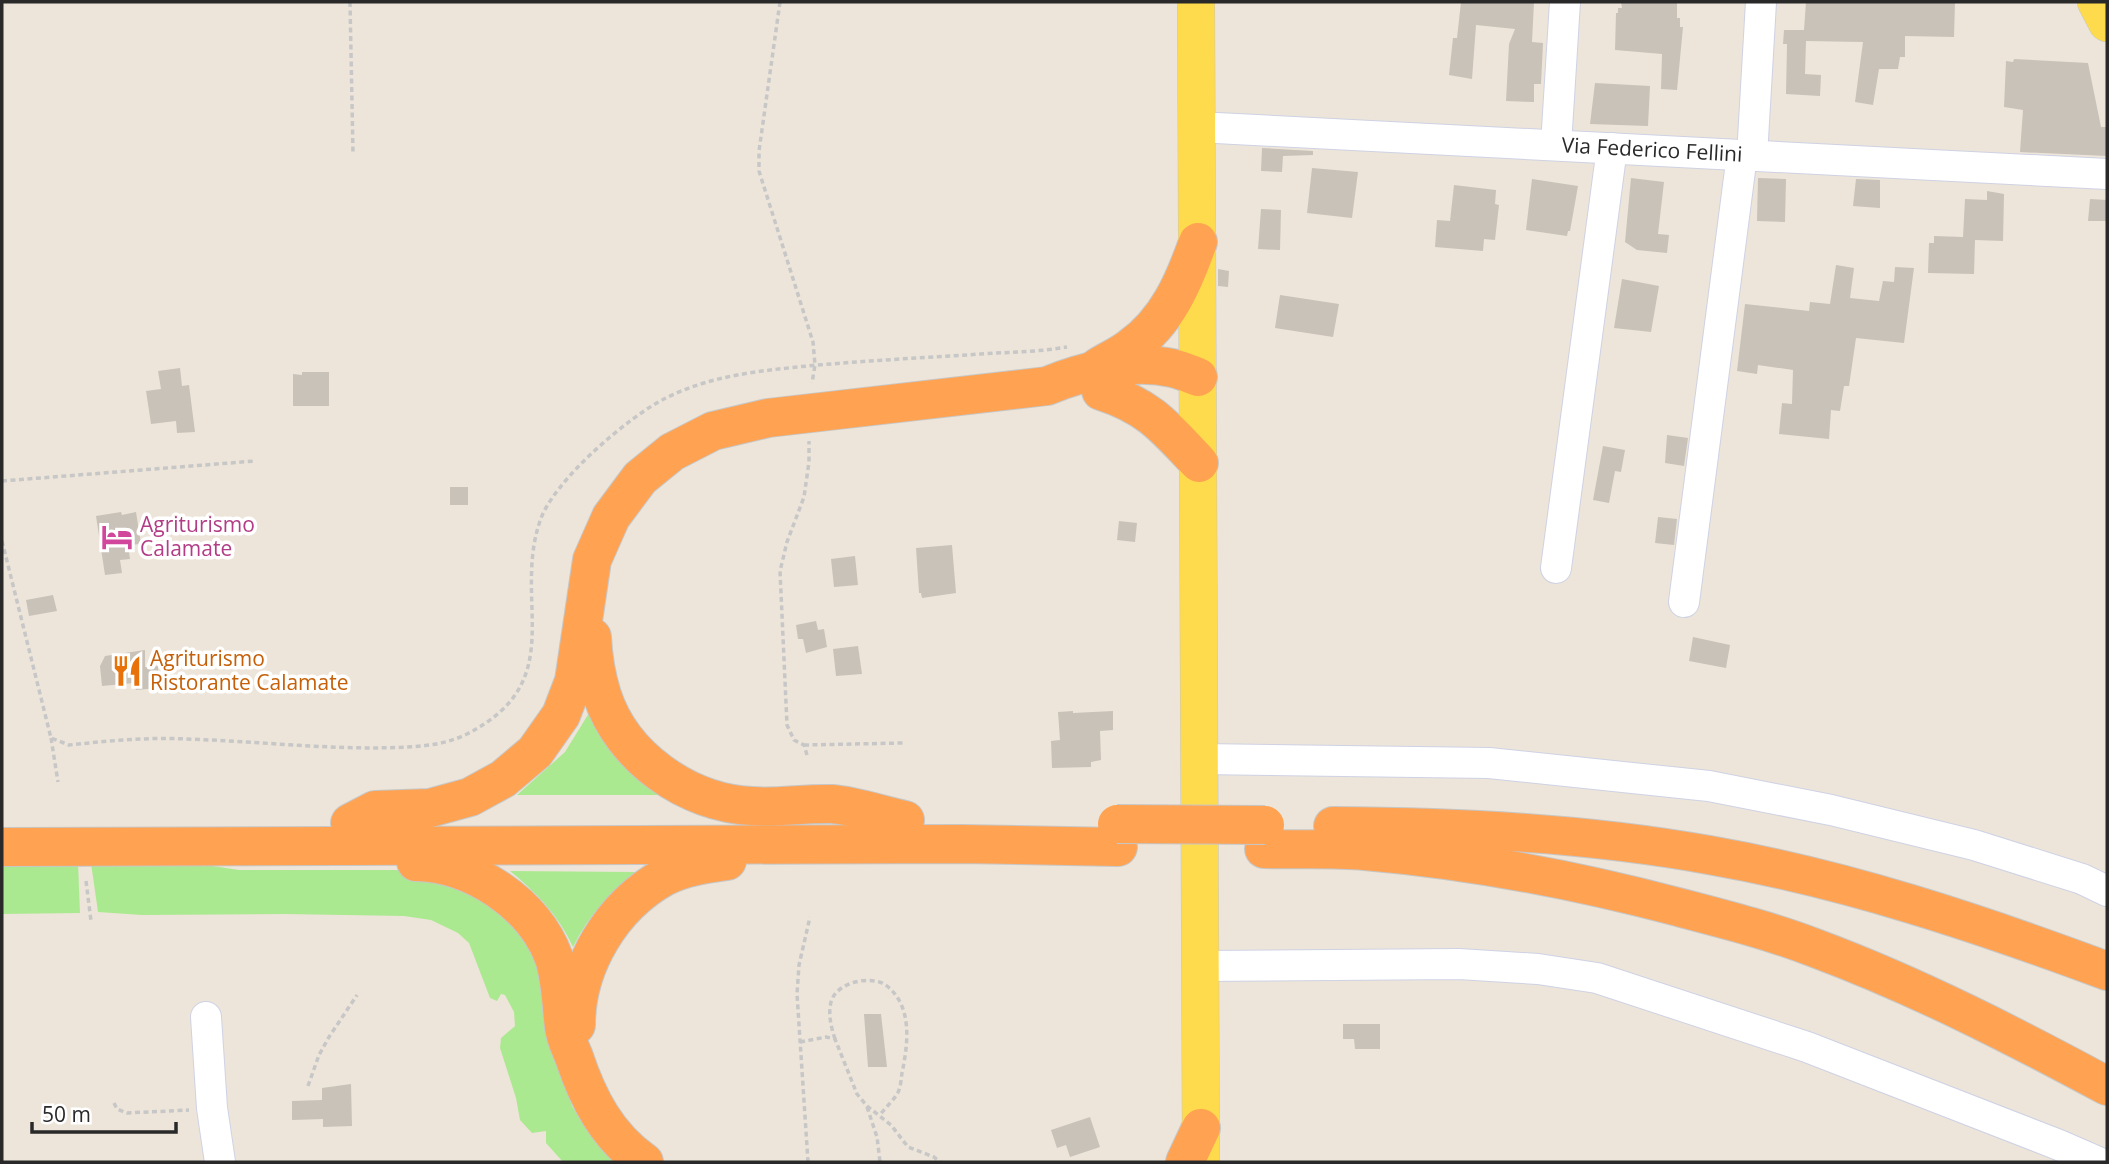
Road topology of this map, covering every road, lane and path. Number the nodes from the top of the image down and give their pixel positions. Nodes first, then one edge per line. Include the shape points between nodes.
1 (350, 2) edge
2 (780, 2) edge
3 (1196, 2) edge
4 (1564, 2) edge
5 (1760, 2) edge
6 (2096, 2) edge
7 (2107, 23) edge
8 (1197, 127) junction
9 (1556, 145) junction
10 (1612, 148) junction
11 (353, 153) dead end
12 (1747, 155) junction
13 (2107, 174) edge
14 (1198, 242) junction
15 (815, 365) junction
16 (1087, 370) junction
17 (1198, 377) junction
18 (812, 386) dead end
19 (810, 430) dead end
20 (255, 461) dead end
21 (1199, 463) junction
22 (2, 481) edge
23 (2, 541) edge
24 (1556, 568) dead end
25 (588, 593) junction
26 (1684, 602) dead end
27 (51, 738) junction
28 (903, 743) dead end
29 (804, 746) junction
30 (807, 755) dead end
31 (1200, 759) junction
32 (58, 782) dead end
33 (905, 820) junction
34 (350, 823) junction
35 (2, 824) edge
36 (1117, 835) junction
37 (1265, 837) junction
38 (944, 845) junction
39 (2, 847) edge
40 (188, 847) junction
41 (86, 881) dead end
42 (2107, 891) edge
43 (810, 917) dead end
44 (91, 921) dead end
45 (1202, 966) junction
46 (2107, 971) edge
47 (357, 995) dead end
48 (206, 1024) dead end
49 (835, 1039) junction
50 (800, 1042) junction
51 (578, 1069) junction
52 (308, 1086) dead end
53 (2107, 1086) edge
54 (114, 1103) dead end
55 (867, 1106) junction
56 (212, 1108) junction
57 (880, 1115) junction
58 (1201, 1145) edge
59 (220, 1162) edge
60 (644, 1162) edge
61 (808, 1162) edge
62 (880, 1162) edge
63 (940, 1162) edge
64 (1185, 1162) edge
65 (2098, 1162) edge

1 - 11 path
2 - 15 path via 759,171 813,342
3 - 8 main road
4 - 9 street
5 - 12 street
6 - 7 main road
8 - 9 street, Via Federico Fellini
8 - 14 main road
9 - 10 street, Via Federico Fellini
10 - 12 street, Via Federico Fellini
10 - 24 street
12 - 13 street, Via Federico Fellini
12 - 26 street
14 - 16 highway via 1185,278 1155,325 1132,347
14 - 17 main road
15 - 16 path
15 - 18 path
15 - 27 path via 710,379 637,414 593,452 552,498 540,519 534,547 532,654 526,674 516,694 493,718 466,734 417,747 362,748 183,738 69,745
16 - 17 highway via 1155,391
16 - 21 highway via 1153,416
16 - 25 highway via 1072,391 1047,386 768,418 713,431 672,452 640,478 611,517 592,560
17 - 21 main road
19 - 29 path via 804,497 780,571 787,725 793,740
20 - 22 path
21 - 31 main road
23 - 27 path
25 - 33 highway via 602,696 626,740 653,768 701,795 730,803 834,804
25 - 34 highway via 574,681 561,715 535,752 503,779 470,797 430,808 375,810
27 - 32 path
28 - 29 path
29 - 30 path
31 - 42 street via 1489,763 1709,786 1975,845
31 - 45 main road
33 - 34 highway
33 - 36 highway
34 - 35 highway
36 - 37 highway
36 - 38 highway
37 - 46 highway via 1408,827 1596,839 1709,855 1902,902
37 - 53 highway via 1499,869 1622,892 1714,916 1813,947 1916,989
38 - 40 highway
38 - 51 highway via 864,860 728,861 663,878 619,915 589,962 576,1014
39 - 40 highway
40 - 51 highway via 242,861 429,862 473,875 513,901 547,943 558,975 564,1029
41 - 44 path
43 - 50 path via 799,965
45 - 58 main road
45 - 65 street via 1459,964 1597,978 1807,1047
47 - 52 path via 324,1046
48 - 56 street
49 - 50 path
49 - 55 path via 857,1094
49 - 57 path via 831,1000 848,984 875,981 886,985 903,1008 907,1041 898,1093
50 - 61 path
51 - 60 highway via 592,1105 606,1125
54 - 56 path via 127,1113
55 - 57 path
55 - 62 path via 880,1146
56 - 59 street
57 - 63 path via 908,1147
58 - 64 highway

